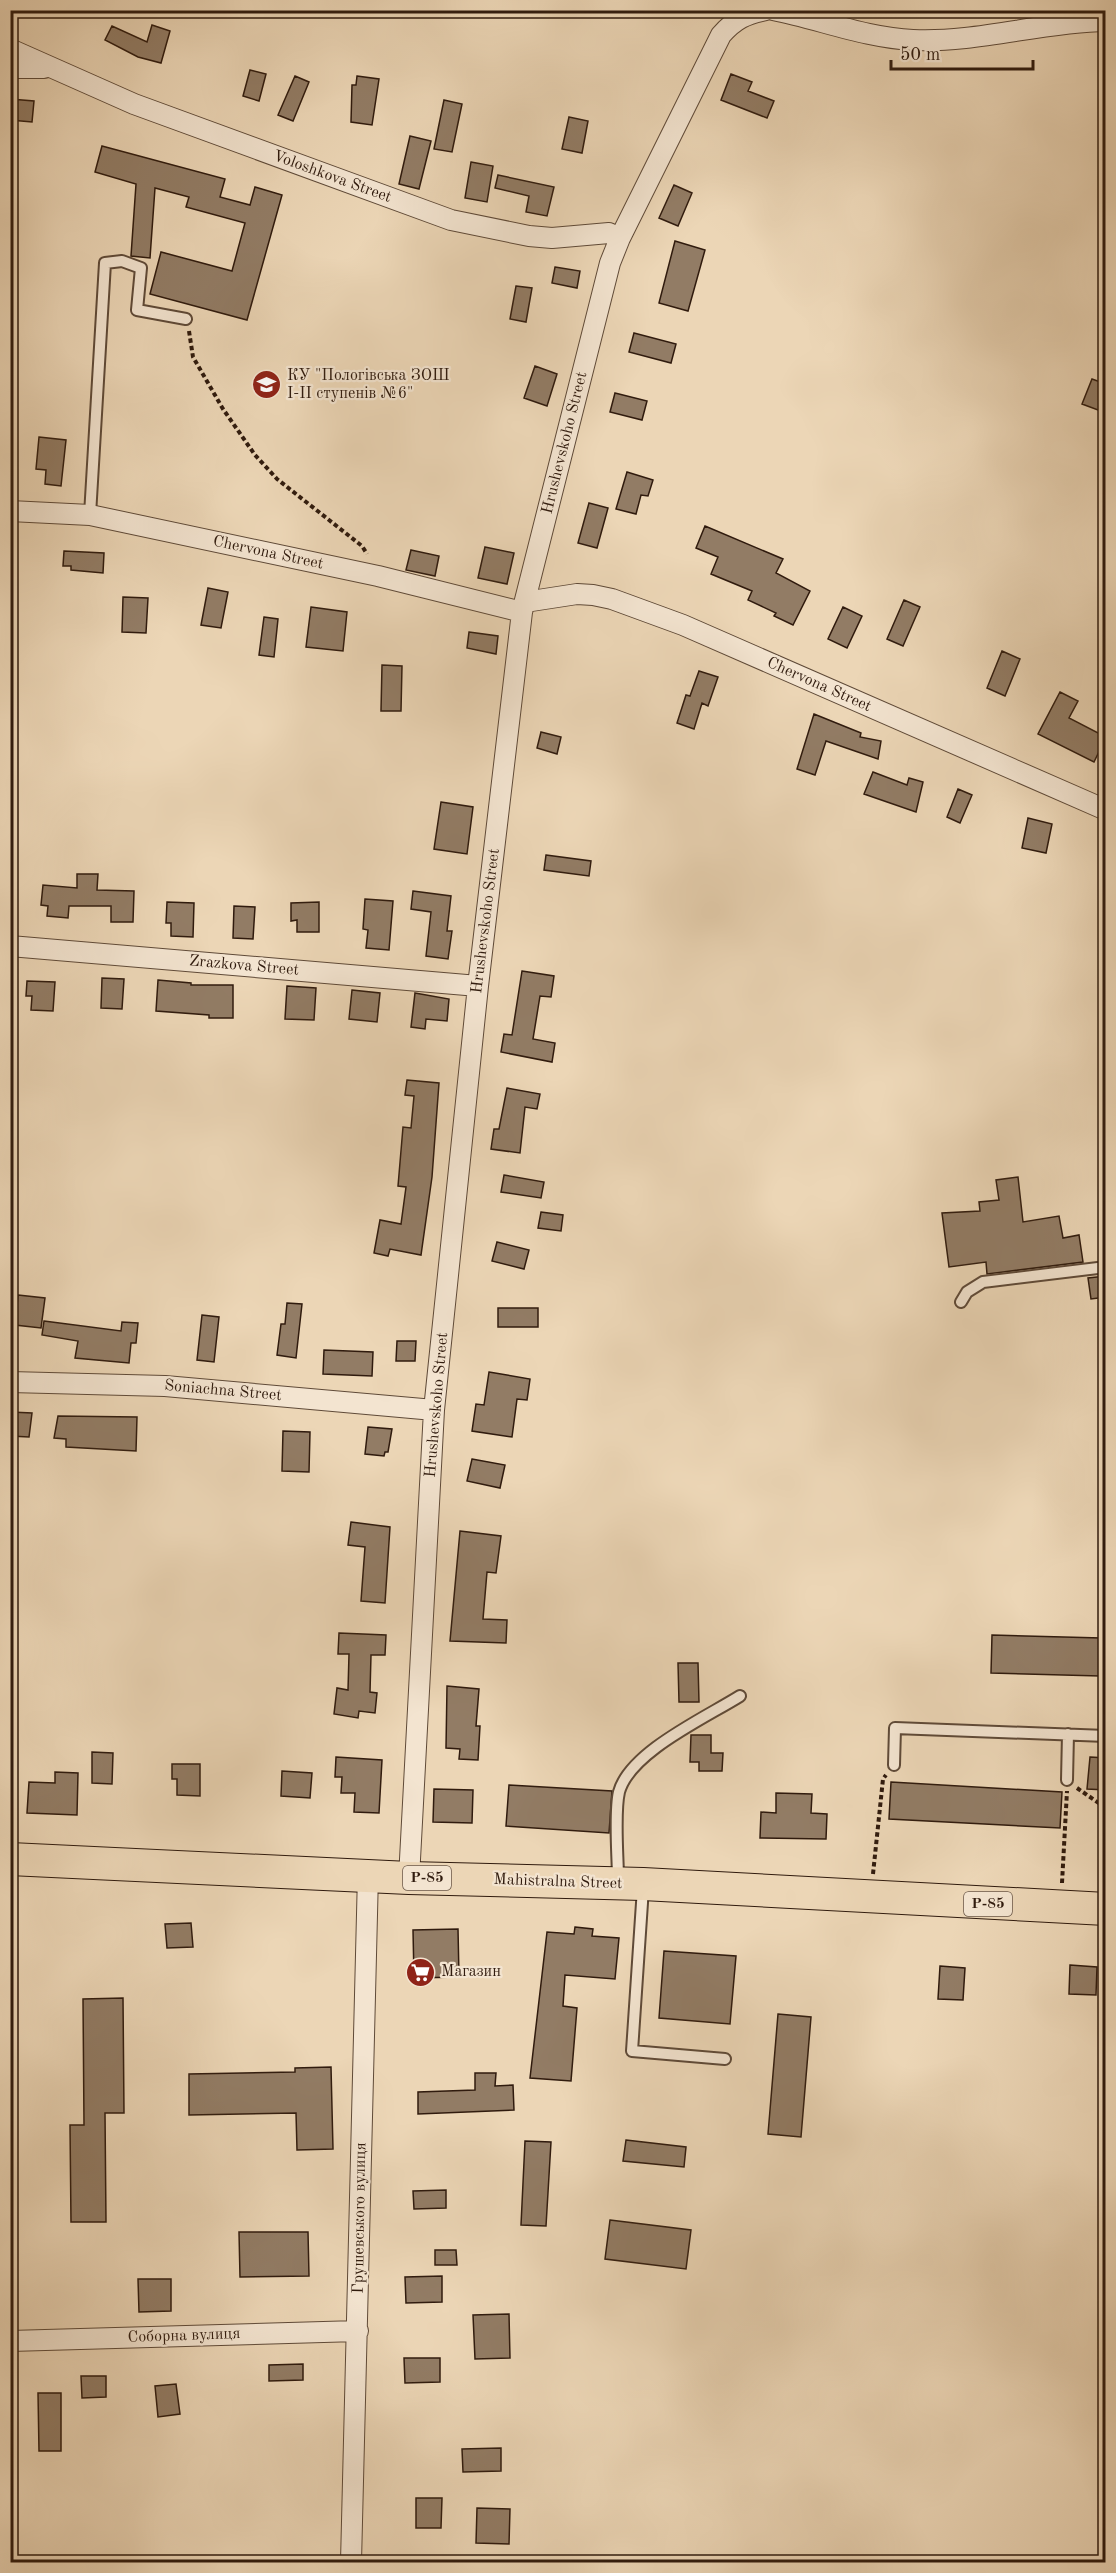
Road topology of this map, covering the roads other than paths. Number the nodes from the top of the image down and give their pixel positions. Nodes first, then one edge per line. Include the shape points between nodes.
1 (773, 10) edge
2 (757, 12) edge
3 (1106, 21) edge
4 (10, 49) edge
5 (10, 68) edge
6 (54, 69) junction
7 (620, 238) junction
8 (186, 319) road end
9 (10, 511) edge
10 (90, 515) junction
11 (524, 607) junction
12 (1106, 810) edge
13 (10, 946) edge
14 (478, 986) junction
15 (1106, 1267) edge
16 (961, 1302) dead end
17 (10, 1382) edge
18 (434, 1410) junction
19 (740, 1696) dead end
20 (1068, 1734) junction
21 (1106, 1736) edge
22 (894, 1765) road end
23 (1067, 1780) road end
24 (10, 1859) edge
25 (368, 1874) junction
26 (409, 1878) junction
27 (631, 1884) junction
28 (1106, 1909) edge
29 (725, 2059) dead end
30 (358, 2331) junction
31 (10, 2341) edge
32 (351, 2562) edge

1 - 3 street via 887,38 913,40 1068,21
2 - 7 street, Hrushevskoho Street via 732,22 721,35
4 - 6 street, Voloshkova Street
5 - 6 street, Voloshkova Street
6 - 7 street, Voloshkova Street via 134,104 451,220 529,236 609,233
7 - 11 street, Hrushevskoho Street via 610,263
8 - 10 lane via 137,310 141,268 122,261 105,263
9 - 10 street, Chervona Street
10 - 11 street, Chervona Street
11 - 12 street, Chervona Street via 577,594 612,599 683,625
11 - 14 street, Hrushevskoho Street
13 - 14 street, Zrazkova Street
14 - 18 street, Hrushevskoho Street
15 - 16 lane via 983,1282
17 - 18 street, Soniachna Street via 165,1386
18 - 26 street, Hrushevskoho Street
19 - 27 lane via 644,1755 625,1776 619,1795
20 - 21 lane
20 - 22 lane via 895,1728
20 - 23 lane
24 - 25 main road, Mahistralna Street / Р-85
25 - 26 main road, Mahistralna Street / Р-85
25 - 30 street, Грушевського вулиця
26 - 27 main road, Mahistralna Street / Р-85
27 - 28 main road, Mahistralna Street / Р-85
27 - 29 lane via 632,2051
30 - 31 street, Соборна вулиця
30 - 32 street, Грушевського вулиця

